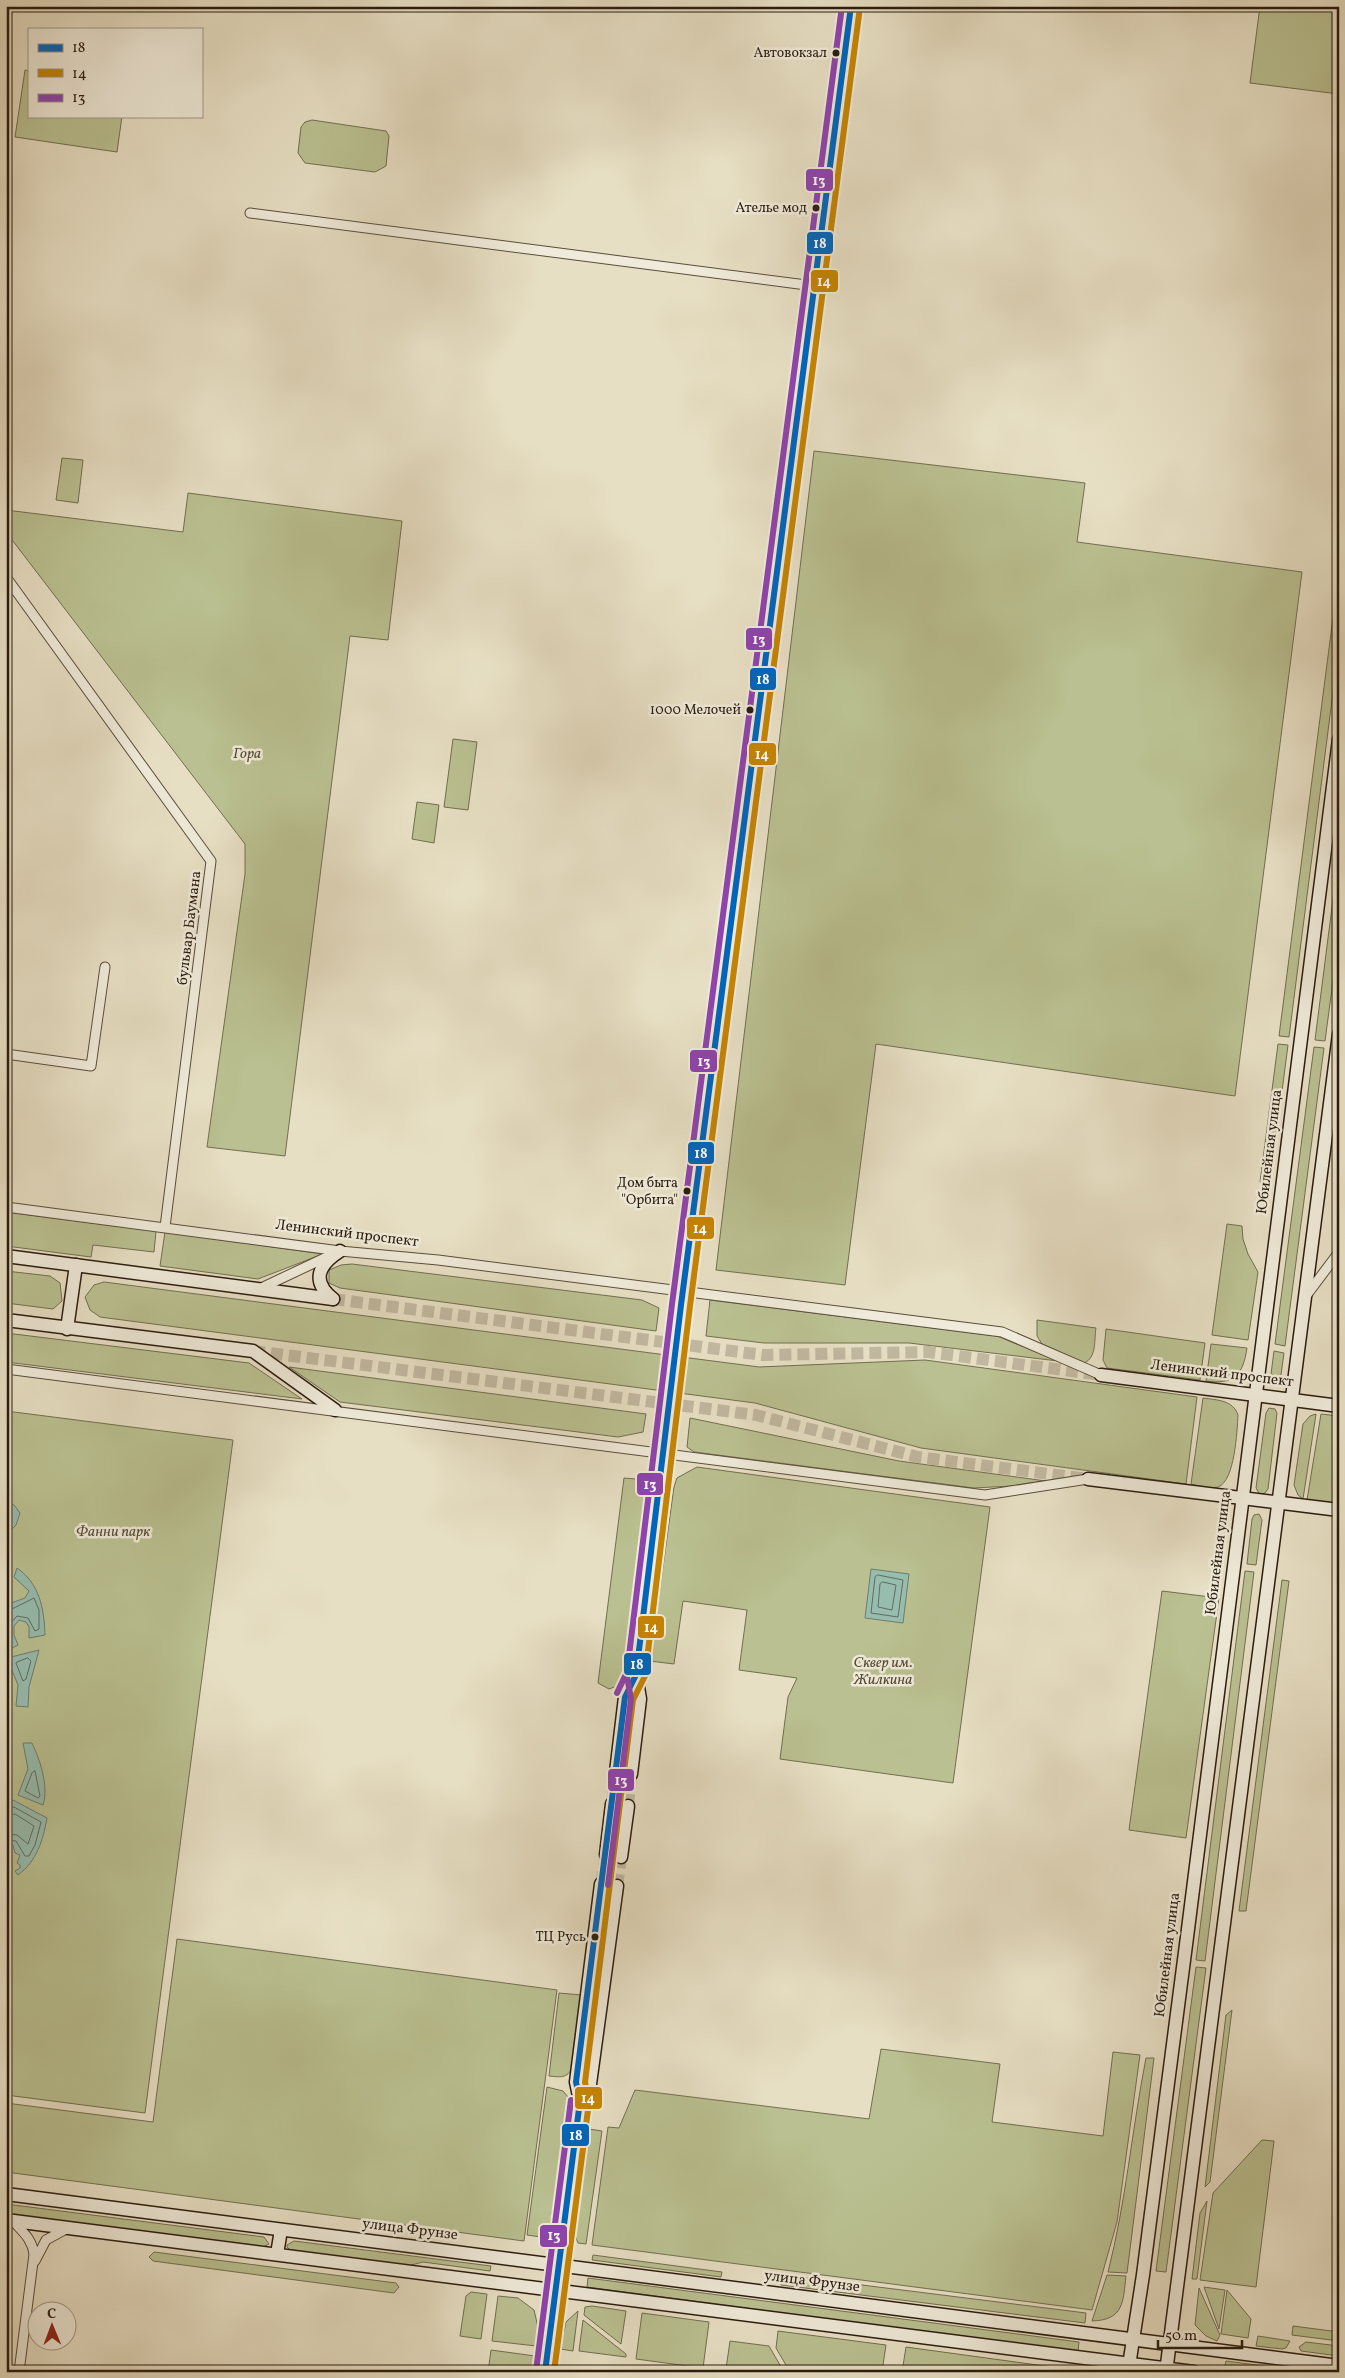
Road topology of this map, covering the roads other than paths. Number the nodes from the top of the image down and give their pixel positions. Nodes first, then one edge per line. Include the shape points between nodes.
1 (851, 6) edge
2 (250, 213) dead end
3 (814, 286) junction
4 (6, 577) edge
5 (1339, 739) edge
6 (105, 967) dead end
7 (1339, 1034) edge
8 (6, 1054) edge
9 (6, 1207) edge
10 (164, 1227) junction
11 (340, 1251) junction
12 (1339, 1252) edge
13 (6, 1256) edge
14 (76, 1265) junction
15 (258, 1289) junction
16 (682, 1298) junction
17 (1304, 1299) junction
18 (6, 1320) edge
19 (67, 1328) junction
20 (6, 1369) edge
21 (1101, 1375) joint
22 (1255, 1395) junction
23 (1292, 1400) junction
24 (1339, 1406) edge
25 (335, 1410) junction
26 (662, 1454) junction
27 (1088, 1479) joint
28 (1242, 1498) junction
29 (1279, 1503) junction
30 (1339, 1510) edge
31 (636, 1675) junction
32 (616, 1772) tunnel mouth
33 (631, 1774) tunnel mouth
34 (612, 1804) tunnel mouth
35 (628, 1806) tunnel mouth
36 (606, 1855) tunnel mouth
37 (621, 1857) tunnel mouth
38 (601, 1884) tunnel mouth
39 (617, 1886) tunnel mouth
40 (580, 2101) junction
41 (6, 2194) edge
42 (9, 2220) edge
43 (68, 2228) junction
44 (281, 2230) junction
45 (277, 2254) junction
46 (559, 2265) junction
47 (32, 2270) junction
48 (556, 2290) junction
49 (1133, 2339) junction
50 (1170, 2344) junction
51 (1339, 2366) edge
52 (1128, 2368) edge
53 (1166, 2370) edge
54 (19, 2372) edge
55 (545, 2372) edge
56 (1194, 2372) edge

1 - 3 main road
2 - 3 street
3 - 16 main road
4 - 10 street, бульвар Баумана via 212,860
5 - 22 main road, Юбилейная улица
6 - 8 street via 92,1066
7 - 17 main road
9 - 10 street, Ленинский проспект
10 - 11 street, Ленинский проспект
11 - 15 street
11 - 15 main road via 326,1261 320,1276 324,1292 333,1299
11 - 16 street, Ленинский проспект via 438,1260
12 - 17 street
13 - 14 main road
14 - 15 main road
14 - 19 main road
16 - 21 street, Ленинский проспект via 1002,1332
16 - 26 main road, bridge
17 - 23 main road
18 - 19 main road
19 - 25 main road via 254,1351
20 - 25 street
21 - 22 main road, Ленинский проспект
22 - 23 main road, Ленинский проспект
22 - 28 main road, Юбилейная улица
23 - 24 main road, Ленинский проспект
23 - 29 main road
25 - 26 street
26 - 27 street via 985,1495
26 - 31 main road
27 - 28 main road
28 - 29 main road
28 - 49 main road, Юбилейная улица
29 - 30 main road
29 - 50 main road
31 - 32 main road via 626,1697
31 - 33 main road via 640,1699
34 - 36 main road
35 - 37 main road
38 - 40 main road via 576,2082
39 - 40 main road via 590,2084
40 - 46 main road
41 - 44 main road, улица Фрунзе
42 - 43 main road
42 - 47 street via 32,2244
43 - 45 main road
43 - 47 street via 46,2240
44 - 45 main road
44 - 46 main road, улица Фрунзе
45 - 48 main road
46 - 48 main road
46 - 49 main road, улица Фрунзе
47 - 54 street
48 - 52 main road
48 - 55 main road
49 - 50 main road, улица Фрунзе
49 - 52 main road, Юбилейная улица
50 - 51 main road, улица Фрунзе
50 - 53 main road
52 - 53 main road
53 - 56 main road

